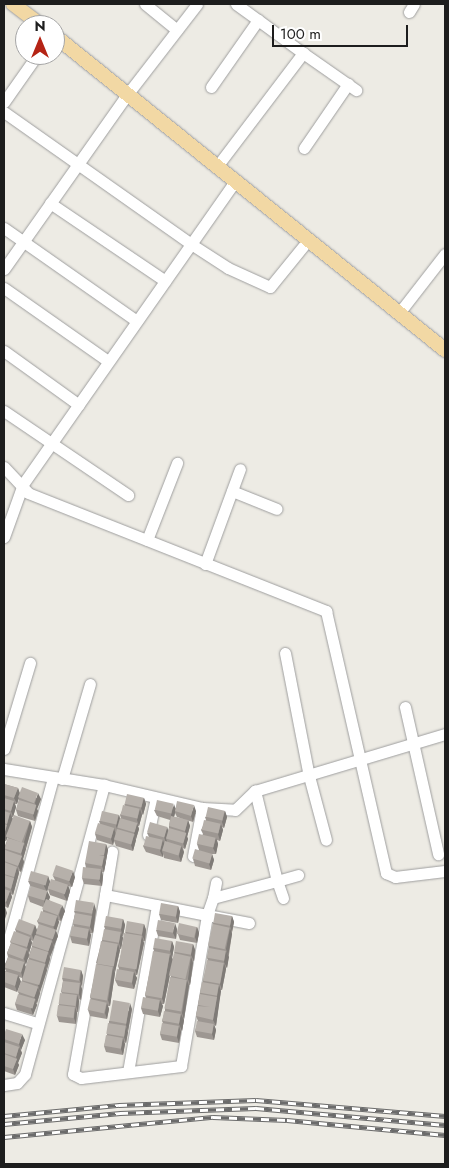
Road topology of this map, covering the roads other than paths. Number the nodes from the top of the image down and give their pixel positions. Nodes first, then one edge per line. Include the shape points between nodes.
1 (13, 4) edge
2 (145, 4) edge
3 (197, 4) edge
4 (236, 4) edge
5 (28, 15) edge
6 (258, 20) junction
7 (177, 30) junction
8 (65, 44) edge
9 (303, 53) junction
10 (30, 65) edge
11 (211, 87) dead end
12 (126, 96) junction
13 (4, 102) edge
14 (4, 112) edge
15 (304, 148) dead end
16 (77, 164) junction
17 (218, 165) junction
18 (236, 180) junction
19 (50, 203) junction
20 (4, 228) edge
21 (309, 239) junction
22 (23, 242) junction
23 (191, 244) junction
24 (445, 254) edge
25 (4, 269) edge
26 (165, 281) junction
27 (4, 288) edge
28 (399, 313) junction
29 (137, 321) junction
30 (445, 350) edge
31 (4, 351) edge
32 (108, 362) junction
33 (79, 405) junction
34 (4, 411) edge
35 (52, 445) junction
36 (178, 463) dead end
37 (4, 467) edge
38 (240, 469) dead end
39 (22, 484) junction
40 (232, 491) junction
41 (128, 495) dead end
42 (277, 508) dead end
43 (4, 537) edge
44 (147, 540) junction
45 (205, 564) junction
46 (285, 653) dead end
47 (30, 663) dead end
48 (90, 684) dead end
49 (405, 707) dead end
50 (445, 734) edge
51 (415, 742) junction
52 (4, 749) edge
53 (359, 761) junction
54 (4, 769) edge
55 (309, 776) junction
56 (58, 779) junction
57 (104, 785) junction
58 (255, 791) junction
59 (156, 798) junction
60 (202, 808) junction
61 (148, 835) edge
62 (326, 840) dead end
63 (112, 852) dead end
64 (438, 854) dead end
65 (192, 856) edge
66 (445, 871) edge
67 (298, 875) dead end
68 (277, 881) junction
69 (216, 882) dead end
70 (105, 895) junction
71 (213, 898) junction
72 (283, 898) dead end
73 (157, 905) junction
74 (207, 914) junction
75 (249, 924) dead end
76 (4, 956) edge
77 (4, 1013) edge
78 (37, 1023) junction
79 (128, 1072) junction
80 (4, 1085) edge

1 - 5 main road
2 - 7 street
3 - 7 street
4 - 6 street
6 - 9 street
6 - 11 street
7 - 12 street
8 - 12 main road
9 - 15 street via 352,87
9 - 17 street
10 - 13 street
12 - 16 street
12 - 17 main road
14 - 16 street
16 - 19 street
16 - 23 street
17 - 18 main road
18 - 21 main road
18 - 23 street
19 - 22 street
19 - 26 street
20 - 22 street
21 - 23 street via 270,287 228,268
21 - 28 main road
22 - 25 street
22 - 29 street
23 - 26 street
24 - 28 street
26 - 29 street
27 - 32 street
28 - 30 main road
29 - 32 street
31 - 33 street
32 - 33 street
33 - 35 street
34 - 35 street
35 - 39 street
35 - 41 street
36 - 44 street
37 - 39 street
38 - 40 street
39 - 43 street
39 - 44 street via 28,493
40 - 42 street
40 - 45 street
44 - 45 street
45 - 53 street via 326,611
46 - 55 street
47 - 52 street
48 - 56 street
49 - 51 street
50 - 51 street
51 - 53 street
51 - 64 street
53 - 55 street
53 - 66 street via 386,873 395,877
54 - 56 street
55 - 58 street
55 - 62 street
56 - 57 street
56 - 76 street
57 - 59 street
57 - 78 street
58 - 60 street via 235,810
58 - 68 street
59 - 60 street
59 - 61 street
60 - 65 street
63 - 70 street
67 - 68 street
68 - 71 street
68 - 72 street
69 - 71 street
70 - 73 street
70 - 79 street via 72,1069 81,1078
71 - 74 street
73 - 74 street
73 - 79 street
74 - 75 street
74 - 79 street via 183,1063 179,1068
77 - 78 street
78 - 80 street via 22,1079

